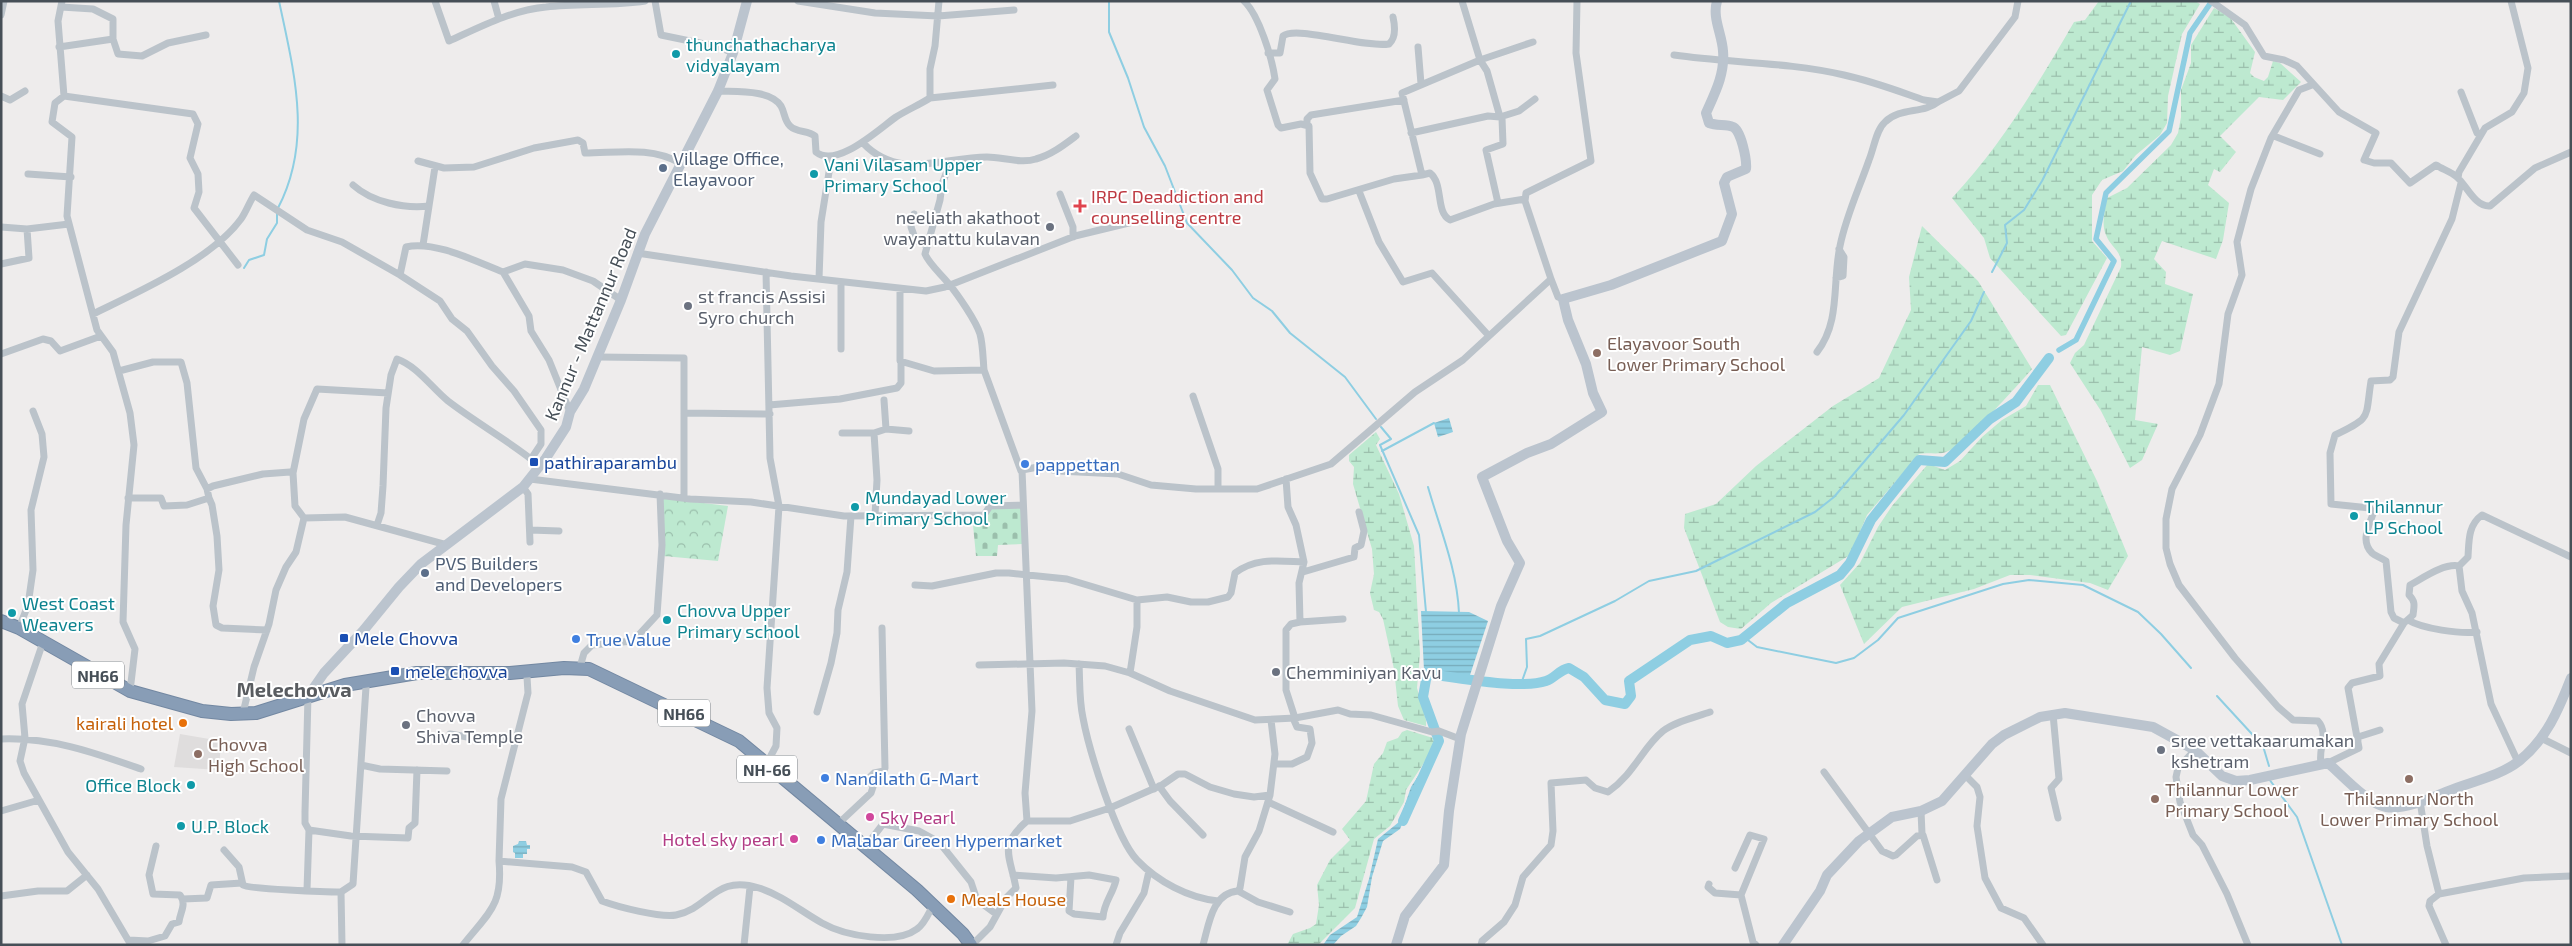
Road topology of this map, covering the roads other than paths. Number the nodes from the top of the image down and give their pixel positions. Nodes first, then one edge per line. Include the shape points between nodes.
1 (4, 1) edge
2 (435, 1) edge
3 (494, 1) edge
4 (645, 1) edge
5 (656, 1) edge
6 (747, 1) edge
7 (798, 1) edge
8 (939, 1) edge
9 (1244, 1) edge
10 (1462, 1) edge
11 (1577, 1) edge
12 (1717, 1) edge
13 (2018, 1) edge
14 (2511, 1) edge
15 (2215, 3) edge
16 (61, 4) edge
17 (1014, 10) dead end
18 (1, 15) edge
19 (938, 16) junction
20 (1394, 17) dead end
21 (499, 19) junction
22 (206, 36) dead end
23 (113, 40) junction
24 (1533, 42) dead end
25 (59, 47) junction
26 (1418, 47) dead end
27 (733, 53) junction
28 (1268, 53) junction
29 (1674, 55) dead end
30 (1480, 60) junction
31 (1722, 62) junction
32 (1421, 84) junction
33 (1053, 85) dead end
34 (2312, 85) junction
35 (25, 91) dead end
36 (718, 91) junction
37 (2461, 92) dead end
38 (1, 96) edge
39 (64, 96) junction
40 (930, 98) junction
41 (1535, 99) dead end
42 (1404, 100) junction
43 (1938, 102) junction
44 (1501, 117) junction
45 (1307, 124) junction
46 (1410, 133) junction
47 (2477, 133) dead end
48 (1076, 136) dead end
49 (2274, 136) junction
50 (863, 143) junction
51 (2571, 152) edge
52 (2320, 154) dead end
53 (828, 156) junction
54 (951, 161) junction
55 (418, 162) dead end
56 (680, 163) junction
57 (435, 166) junction
58 (28, 174) dead end
59 (1422, 175) junction
60 (71, 178) junction
61 (2460, 180) junction
62 (353, 185) dead end
63 (1359, 191) junction
64 (1060, 194) dead end
65 (1525, 199) junction
66 (1498, 203) junction
67 (429, 206) junction
68 (914, 214) dead end
69 (1141, 220) dead end
70 (69, 224) junction
71 (1, 227) edge
72 (27, 228) junction
73 (1073, 237) junction
74 (220, 240) junction
75 (423, 245) junction
76 (926, 245) junction
77 (638, 253) junction
78 (1, 264) edge
79 (238, 265) dead end
80 (503, 272) junction
81 (766, 272) junction
82 (400, 275) junction
83 (819, 279) junction
84 (1550, 279) junction
85 (841, 282) junction
86 (950, 285) junction
87 (900, 289) junction
88 (1563, 299) junction
89 (621, 300) junction
90 (92, 314) junction
91 (101, 336) junction
92 (1489, 336) junction
93 (841, 349) dead end
94 (1817, 352) dead end
95 (1, 354) edge
96 (598, 357) junction
97 (901, 363) junction
98 (984, 370) junction
99 (119, 371) junction
100 (388, 393) junction
101 (1193, 396) dead end
102 (884, 400) dead end
103 (769, 405) junction
104 (33, 411) dead end
105 (570, 412) junction
106 (684, 413) junction
107 (770, 414) junction
108 (886, 429) junction
109 (909, 431) dead end
110 (874, 433) junction
111 (842, 434) dead end
112 (532, 459) junction
113 (540, 466) junction
114 (1020, 472) junction
115 (292, 473) junction
116 (1286, 479) junction
117 (526, 483) junction
118 (207, 489) junction
119 (1218, 489) junction
120 (660, 494) junction
121 (128, 498) junction
122 (209, 498) junction
123 (684, 498) junction
124 (1023, 505) junction
125 (779, 506) junction
126 (1359, 512) dead end
127 (875, 515) junction
128 (851, 516) junction
129 (304, 518) junction
130 (377, 524) junction
131 (530, 530) junction
132 (559, 531) dead end
133 (530, 542) dead end
134 (447, 545) junction
135 (2571, 557) edge
136 (1304, 562) junction
137 (2459, 566) junction
138 (1303, 572) junction
139 (1025, 574) junction
140 (915, 585) dead end
141 (1137, 600) junction
142 (1343, 619) dead end
143 (1, 621) edge
144 (1300, 622) junction
145 (2406, 622) junction
146 (1, 628) edge
147 (19, 628) junction
148 (882, 628) dead end
149 (267, 630) junction
150 (2477, 632) junction
151 (42, 645) junction
152 (1079, 664) junction
153 (979, 665) dead end
154 (1030, 665) junction
155 (580, 668) junction
156 (324, 673) junction
157 (1130, 673) junction
158 (527, 675) junction
159 (2571, 678) edge
160 (366, 684) junction
161 (330, 690) junction
162 (130, 691) junction
163 (308, 696) junction
164 (202, 711) junction
165 (817, 712) dead end
166 (1710, 712) dead end
167 (243, 713) junction
168 (2052, 714) junction
169 (1294, 718) junction
170 (1271, 720) junction
171 (1129, 729) dead end
172 (2380, 730) dead end
173 (450, 734) dead end
174 (25, 738) junction
175 (515, 738) junction
176 (2542, 738) junction
177 (1, 739) edge
178 (1460, 739) junction
179 (2358, 740) junction
180 (2195, 750) junction
181 (2571, 753) edge
182 (2518, 762) junction
183 (767, 763) junction
184 (2324, 763) junction
185 (1274, 764) junction
186 (361, 765) junction
187 (141, 769) dead end
188 (416, 770) junction
189 (447, 772) dead end
190 (1824, 772) dead end
191 (1966, 776) junction
192 (1156, 788) junction
193 (1269, 799) junction
194 (39, 800) junction
195 (2420, 801) junction
196 (1110, 808) junction
197 (1, 811) edge
198 (1921, 811) junction
199 (2058, 818) dead end
200 (1027, 821) junction
201 (839, 823) junction
202 (309, 830) junction
203 (1333, 832) dead end
204 (1870, 833) junction
205 (1922, 834) junction
206 (1204, 835) dead end
207 (357, 836) junction
208 (156, 846) dead end
209 (866, 846) junction
210 (224, 850) dead end
211 (499, 861) junction
212 (1735, 868) dead end
213 (1149, 871) junction
214 (87, 875) junction
215 (1014, 876) junction
216 (2571, 876) edge
217 (1071, 877) junction
218 (1937, 880) dead end
219 (242, 883) junction
220 (1709, 884) dead end
221 (750, 886) junction
222 (307, 890) junction
223 (1238, 891) junction
224 (341, 892) junction
225 (2439, 894) junction
226 (1741, 895) junction
227 (1, 896) edge
228 (183, 899) junction
229 (1218, 900) junction
230 (932, 908) junction
231 (1290, 912) dead end
232 (996, 914) junction
233 (896, 941) edge
234 (130, 943) edge
235 (970, 943) edge
236 (1787, 944) edge
237 (342, 945) edge
238 (463, 945) edge
239 (744, 945) edge
240 (1116, 945) edge
241 (1203, 945) edge
242 (1396, 945) edge
243 (1481, 945) edge
244 (1756, 945) edge
245 (2042, 945) edge
246 (2248, 945) edge
247 (2446, 945) edge

1 - 18 street
2 - 21 street via 449,41
3 - 21 street
4 - 21 street via 618,6 546,6
5 - 27 street via 661,34
6 - 27 main road, Kannur - Mattannur Road
7 - 19 street via 875,13
8 - 19 street
9 - 28 street via 1258,24
10 - 30 street
11 - 65 street via 1576,53 1591,160 1526,193
12 - 31 main road via 1716,21 1723,51
13 - 43 street via 2014,17 1959,91
14 - 61 street via 2528,68 2524,93 2512,112 2485,128 2459,172
15 - 34 street via 2245,26 2264,56 2297,66
16 - 23 street via 93,9 113,19
16 - 25 street
17 - 19 street
19 - 40 street via 930,69
20 - 28 street via 1395,27 1389,44 1362,44 1291,33 1283,36 1280,53
22 - 23 street via 168,43 142,56 118,54
23 - 25 street
24 - 30 street
25 - 39 street
26 - 32 street
27 - 36 main road, Kannur - Mattannur Road
28 - 45 street via 1275,78 1267,90 1279,127
29 - 31 street
30 - 32 street
30 - 44 street via 1487,71
31 - 43 street via 1762,63 1844,75
31 - 88 main road via 1721,78 1706,113 1708,123 1738,130 1747,166 1744,172 1724,180 1732,214 1722,241 1612,284
32 - 42 street via 1403,91
33 - 40 street
34 - 49 street via 2299,90
34 - 61 street via 2339,112 2376,134 2364,160 2391,163 2410,183 2436,165
35 - 38 street via 10,100
36 - 53 street via 773,99 782,106 788,125 813,134 816,152
36 - 56 main road, Kannur - Mattannur Road
37 - 47 street
39 - 60 street via 54,103 52,122 72,137
39 - 74 street via 193,114 198,124 190,158 198,174 199,192 194,208
40 - 50 street via 898,116
41 - 44 street via 1519,111
42 - 45 street via 1311,115
42 - 46 street
43 - 94 street via 1930,107 1896,114 1881,126 1845,225 1839,249 1834,315 1827,339
44 - 46 street via 1488,116
44 - 66 street via 1503,144 1486,150
45 - 63 street via 1310,173 1322,199
46 - 59 street
48 - 54 street via 1054,152 1036,159 987,157
49 - 52 street
49 - 184 street via 2251,189 2237,242 2242,275 2228,314 2219,384 2167,506 2166,548 2170,564 2189,598 2278,708 2293,720 2318,720 2321,724
50 - 53 street
50 - 54 street via 880,158 906,164 929,165
51 - 61 street via 2535,168 2490,206 2479,202
53 - 83 street via 830,166 821,222
54 - 76 street
55 - 57 street
56 - 57 street via 656,154 585,153 583,143 578,140 534,148 474,166
56 - 77 main road, Kannur - Mattannur Road
57 - 67 street
58 - 60 street
59 - 63 street via 1394,179
59 - 66 street via 1430,173 1435,177 1443,212 1450,220
60 - 70 street
61 - 145 street via 2452,219 2399,332 2393,377 2371,381 2366,416 2362,422 2335,435 2330,453 2331,504 2370,508 2373,514 2365,531 2367,543 2371,552 2386,561 2391,612 2394,618
62 - 67 street via 371,198 389,203
63 - 92 street via 1377,238 1403,282 1432,273
64 - 73 street via 1073,227
65 - 66 street
65 - 84 street
67 - 75 street
68 - 76 street via 911,227 916,241
69 - 73 street
70 - 72 street
70 - 90 street
71 - 72 street
72 - 78 street via 29,258
73 - 86 street
74 - 79 street
74 - 82 street via 241,218 254,195 307,230 342,242
74 - 90 street via 157,284
75 - 80 street
75 - 82 street via 406,247
76 - 86 street via 928,261
77 - 81 street
77 - 89 main road, Kannur - Mattannur Road
80 - 89 street via 525,264 563,270 593,281
80 - 105 street via 529,316 530,331 549,360
81 - 83 street
81 - 103 street
82 - 112 street via 440,301 514,391 541,430 541,444
83 - 85 street
84 - 88 street via 1558,296
84 - 92 street
85 - 87 street
85 - 93 street
86 - 87 street via 938,290
86 - 98 street via 980,334
87 - 97 street
88 - 178 main road via 1602,412 1551,444 1482,477 1504,534 1520,563 1507,590
89 - 96 main road, Kannur - Mattannur Road
90 - 91 street
91 - 95 street via 60,351 51,340 42,339
91 - 99 street via 113,352
92 - 116 street via 1463,360 1415,392 1331,464
96 - 105 main road, Kannur - Mattannur Road
96 - 106 street via 684,358
97 - 98 street via 934,371
97 - 103 street via 901,383 897,388 840,399
98 - 114 street
99 - 118 street via 153,362 181,362 187,383 196,468
99 - 121 street via 134,445
100 - 112 street via 395,362 399,359 446,400
100 - 115 street via 317,389 304,420
100 - 130 street via 382,505
101 - 119 street via 1218,469
102 - 108 street
103 - 107 street
104 - 147 street via 42,434 44,457 32,510 33,570 28,605
105 - 113 main road, Kannur - Mattannur Road via 566,427
106 - 107 street
106 - 123 street
107 - 125 street via 770,458
108 - 109 street
108 - 110 street
110 - 111 street
110 - 127 street
112 - 113 street
113 - 117 main road, Kannur - Mattannur Road
114 - 119 street via 1026,467 1038,467 1118,474 1151,485
114 - 124 street
115 - 118 street via 263,474
115 - 129 street via 295,506
116 - 119 street via 1257,489
116 - 136 street via 1288,507 1296,525
117 - 120 street
117 - 131 street
117 - 134 main road, Kannur - Mattannur Road
118 - 122 street
120 - 123 street
120 - 155 street via 662,545 657,615 633,641 592,645 584,653
121 - 122 street via 161,498 165,506 187,505
121 - 162 street via 123,622 134,649
122 - 149 street via 217,536 219,570 213,606 216,625
123 - 125 street
124 - 127 street via 990,506 984,515
124 - 139 street
125 - 128 street
125 - 183 street via 767,688 769,713 777,728 776,746
126 - 138 street via 1363,539 1355,548 1354,557
127 - 128 street
128 - 165 street via 847,572 838,610 832,663
129 - 130 street via 345,517
129 - 149 street via 296,552 276,590
130 - 134 street
131 - 132 street
131 - 133 street
134 - 156 main road, Kannur - Mattannur Road via 399,587
135 - 137 street via 2482,515 2473,524 2468,557
136 - 138 street
136 - 141 street via 1255,562 1235,573 1231,593 1219,600 1192,602 1167,597
137 - 145 street via 2436,571 2410,585 2413,615
137 - 150 street via 2462,591
138 - 144 street via 1299,583
139 - 140 street via 996,573 941,585
139 - 141 street via 1074,581
139 - 154 street
141 - 157 street via 1137,627
142 - 144 street
143 - 147 highway, NH66
144 - 169 street via 1291,624 1286,630 1286,690
145 - 150 street via 2463,633
145 - 179 street via 2379,664 2380,676 2352,683 2348,688
146 - 151 highway, NH66
147 - 151 highway, NH66
148 - 201 street via 886,768 868,779 873,787 871,793
149 - 167 street
150 - 182 street via 2491,704
151 - 162 highway, NH66
151 - 164 highway, NH66 via 126,695 188,712
151 - 174 street via 22,704
152 - 154 street
152 - 157 street via 1105,666
152 - 196 street via 1082,717
153 - 154 street
154 - 200 street via 1032,711 1025,793
155 - 158 highway, NH66
155 - 183 highway, NH66 via 608,676 713,727 739,741
156 - 161 main road
156 - 163 main road, Kannur - Mattannur Road
157 - 170 street via 1235,714 1254,720
158 - 160 highway, NH66 via 417,673
158 - 175 street via 528,693
158 - 230 highway, NH-66 via 572,673 592,676 732,744 773,774 798,799
159 - 176 main road via 2558,714
160 - 161 highway, NH66
160 - 186 street
161 - 163 highway, NH66
162 - 164 highway, NH66
163 - 167 highway, NH66 via 256,713
163 - 202 street via 305,823
164 - 167 highway, NH66
166 - 243 street via 1664,730 1628,776 1608,792 1594,788 1586,780 1551,783 1551,845 1523,877 1515,905 1504,922
168 - 180 main road via 2085,714 2153,726
168 - 191 main road via 2004,735 1983,753
168 - 199 street via 2059,779 2051,788
169 - 170 street
169 - 178 street via 1338,710 1350,714 1371,714
169 - 185 street via 1298,727 1310,729 1312,743 1307,757 1292,764
170 - 185 street
171 - 192 street
172 - 179 street via 2358,737
173 - 175 street via 480,739
174 - 177 street
174 - 187 street via 71,746
174 - 194 street via 20,761
175 - 211 street via 499,813
176 - 181 street
176 - 182 main road
178 - 242 main road via 1444,865 1405,916
179 - 184 street via 2359,748
180 - 184 main road via 2222,776 2236,781
180 - 246 street via 2178,768 2176,777 2180,802 2193,835 2202,845 2227,894
182 - 195 main road
183 - 201 highway, NH66
184 - 195 main road via 2381,806 2398,807
185 - 193 street
186 - 188 street
186 - 207 street
188 - 189 street
188 - 207 street via 415,823 408,828 408,838
190 - 204 street
191 - 198 main road via 1942,801
191 - 245 street via 1977,787 1980,797 1977,826 1985,878 2001,908 2024,918
192 - 193 street via 1178,774 1185,774 1210,787
192 - 196 street
192 - 206 street
193 - 203 street
193 - 223 street via 1259,831 1245,856 1243,879
194 - 197 street
194 - 214 street via 68,852
195 - 225 street
196 - 200 street via 1070,821
196 - 213 street via 1128,847
198 - 204 main road via 1892,817
198 - 205 street
200 - 215 street via 1010,837 1007,846
201 - 209 highway, NH66
202 - 207 street
202 - 222 street
204 - 205 street via 1878,847 1893,856
204 - 236 main road via 1827,875
205 - 218 street
207 - 224 street via 353,884
208 - 228 street via 149,875 153,894 177,894
209 - 230 highway, NH66
209 - 232 street via 883,824 918,831 939,842 971,882 977,900
210 - 219 street via 239,867
211 - 221 street via 572,867 586,872 602,902 661,915 682,913 724,886
211 - 238 street via 501,878 496,904
212 - 226 street via 1750,835 1764,839
213 - 229 street via 1190,896
213 - 240 street via 1144,893
214 - 227 street via 67,891
214 - 234 street
215 - 217 street
215 - 232 street via 1016,888
216 - 225 street via 2524,878
217 - 217 street via 1069,911 1103,917 1116,880 1089,875
219 - 222 street via 248,888
219 - 228 street via 211,885 207,898
220 - 226 street via 1715,893
221 - 233 street via 772,893 838,930
221 - 239 street
222 - 224 street
223 - 229 street
223 - 231 street via 1258,902
224 - 237 street
225 - 247 street via 2429,906
226 - 244 street
228 - 234 street via 179,922 172,924 165,936
229 - 241 street
230 - 233 street via 918,928
230 - 235 highway, NH66
232 - 235 street via 990,927

